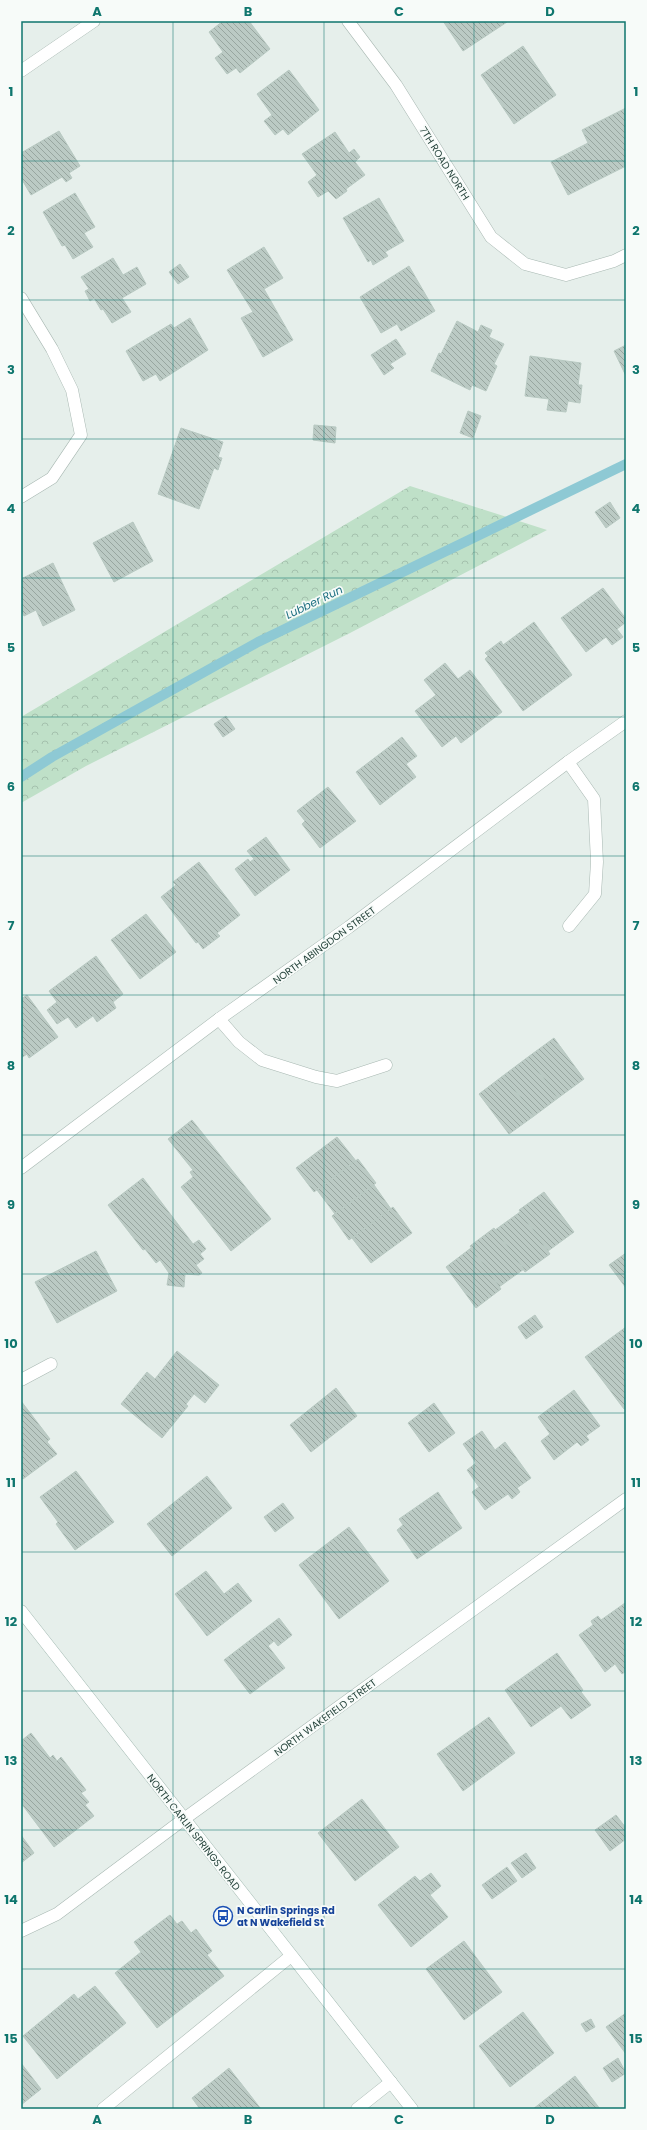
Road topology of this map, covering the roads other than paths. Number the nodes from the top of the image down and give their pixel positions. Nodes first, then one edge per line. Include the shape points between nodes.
1 (94, 21) edge
2 (348, 21) edge
3 (21, 71) edge
4 (626, 255) edge
5 (21, 298) edge
6 (21, 497) edge
7 (626, 721) edge
8 (568, 762) junction
9 (569, 926) dead end
10 (219, 1020) junction
11 (386, 1065) dead end
12 (21, 1168) edge
13 (50, 1364) dead end
14 (21, 1380) edge
15 (626, 1499) edge
16 (21, 1611) edge
17 (184, 1818) junction
18 (21, 1932) edge
19 (291, 1956) junction
20 (391, 2082) junction
21 (103, 2109) edge
22 (357, 2109) edge
23 (412, 2109) edge

1 - 3 street
2 - 4 street, 7TH ROAD NORTH via 396,85 492,237 525,264 566,275
5 - 6 street via 52,348 72,390 81,435 52,478
7 - 8 street, NORTH ABINGDON STREET
8 - 9 street via 594,799 597,862 595,894
8 - 10 street, NORTH ABINGDON STREET via 349,927
10 - 11 street via 262,1060 316,1077 337,1081
10 - 12 street, NORTH ABINGDON STREET
13 - 14 street
15 - 17 street, NORTH WAKEFIELD STREET
16 - 17 street, NORTH CARLIN SPRINGS ROAD
17 - 18 street, NORTH WAKEFIELD STREET via 57,1914
17 - 19 street, NORTH CARLIN SPRINGS ROAD
19 - 20 street, NORTH CARLIN SPRINGS ROAD
19 - 21 street
20 - 22 street
20 - 23 street, NORTH CARLIN SPRINGS ROAD

